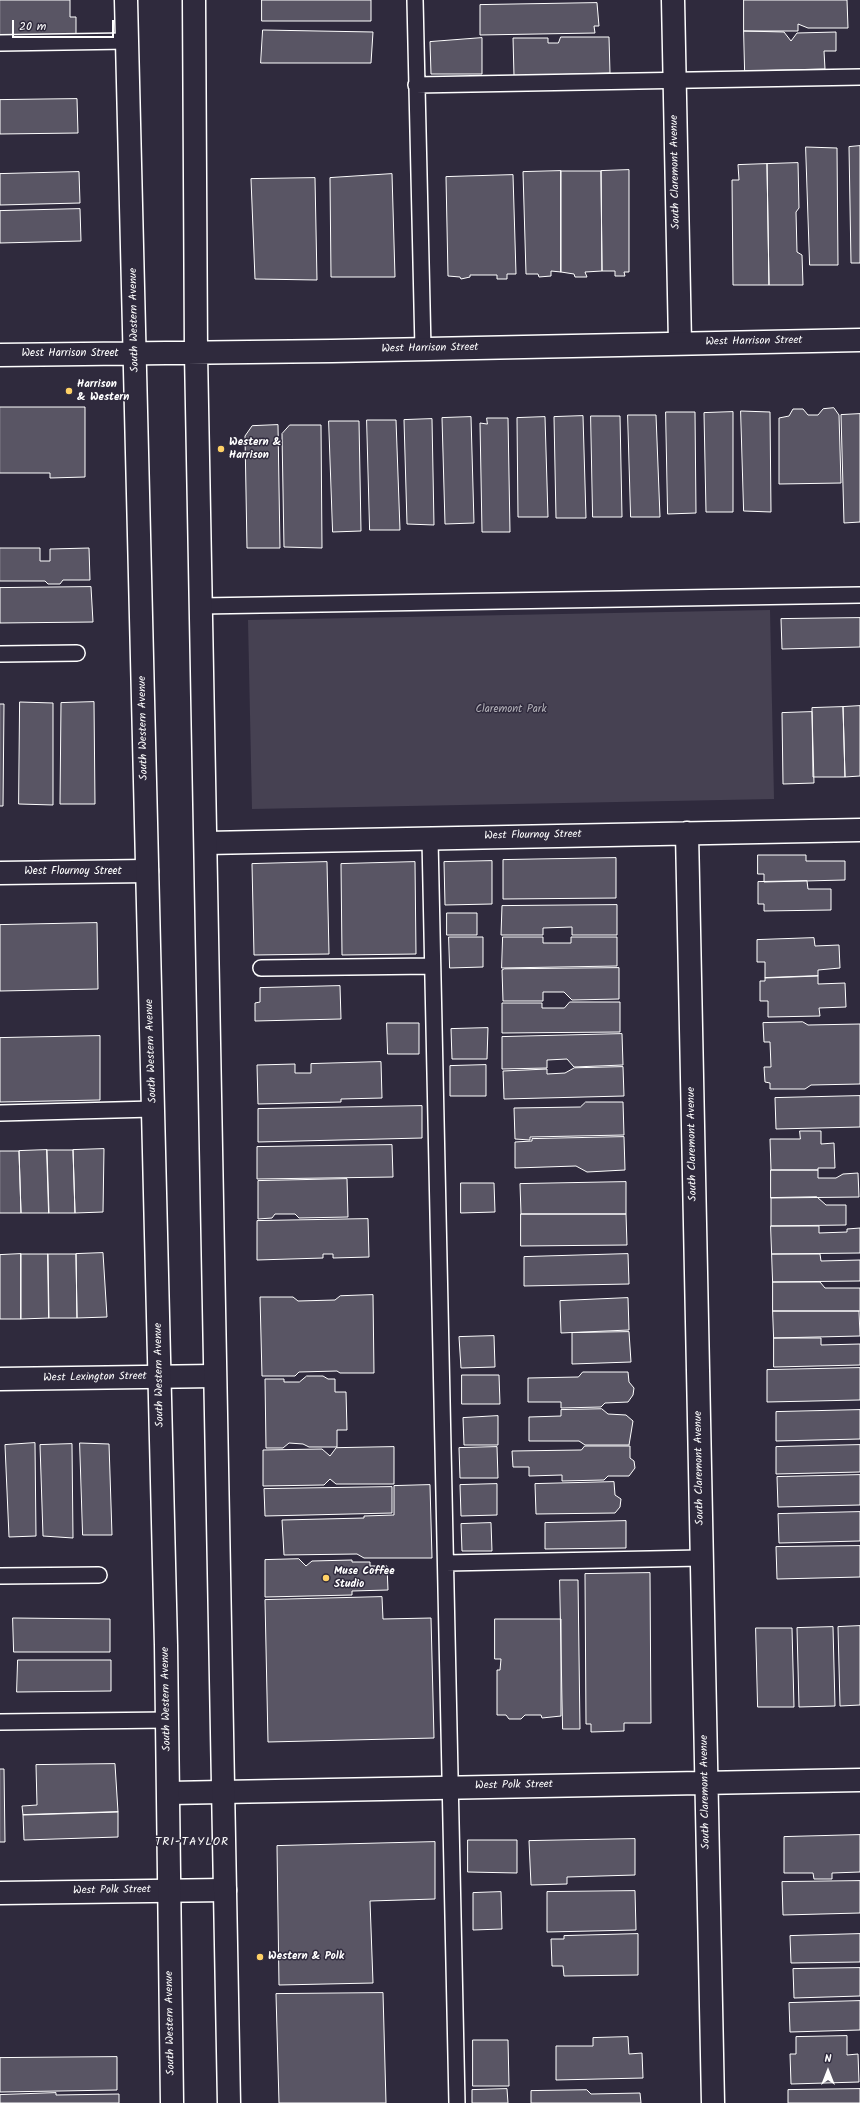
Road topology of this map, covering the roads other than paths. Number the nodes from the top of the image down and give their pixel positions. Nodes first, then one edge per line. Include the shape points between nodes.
1 (126, 0) edge
2 (194, 0) edge
3 (415, 0) edge
4 (673, 0) edge
5 (128, 41) junction
6 (0, 43) edge
7 (860, 77) edge
8 (674, 80) junction
9 (416, 85) junction
10 (860, 340) edge
11 (680, 344) junction
12 (423, 349) junction
13 (196, 353) junction
14 (136, 354) junction
15 (0, 355) edge
16 (860, 595) edge
17 (201, 606) junction
18 (77, 653) dead end
19 (0, 654) edge
20 (860, 830) edge
21 (687, 833) junction
22 (430, 839) junction
23 (206, 843) junction
24 (147, 871) junction
25 (0, 873) edge
26 (432, 966) junction
27 (261, 968) dead end
28 (153, 1109) junction
29 (0, 1113) edge
30 (214, 1376) junction
31 (160, 1377) junction
32 (0, 1379) edge
33 (701, 1558) junction
34 (446, 1563) junction
35 (99, 1575) dead end
36 (0, 1576) edge
37 (167, 1720) junction
38 (0, 1722) edge
39 (860, 1780) edge
40 (706, 1783) junction
41 (451, 1787) junction
42 (223, 1792) junction
43 (168, 1793) junction
44 (225, 1890) junction
45 (170, 1891) junction
46 (0, 1893) edge
47 (172, 2103) edge
48 (228, 2103) edge
49 (458, 2103) edge
50 (713, 2103) edge

1 - 5 street, South Western Avenue
2 - 13 street
3 - 9 lane
4 - 8 street, South Claremont Avenue
5 - 6 lane
5 - 14 street, South Western Avenue
7 - 8 lane
8 - 9 lane
8 - 11 street, South Claremont Avenue
9 - 12 lane
10 - 11 street, West Harrison Street
11 - 12 street, West Harrison Street
12 - 13 street, West Harrison Street
13 - 14 street, West Harrison Street
13 - 17 street
14 - 15 street, West Harrison Street
14 - 24 street, South Western Avenue
16 - 17 lane
17 - 23 street
18 - 19 lane
20 - 21 street, West Flournoy Street
21 - 22 street, West Flournoy Street
21 - 33 street, South Claremont Avenue
22 - 23 street, West Flournoy Street
22 - 26 lane
23 - 30 street
24 - 25 street, West Flournoy Street
24 - 28 street, South Western Avenue
26 - 27 lane
26 - 34 lane
28 - 29 lane
28 - 31 street, South Western Avenue
30 - 31 street, West Lexington Street
30 - 42 street
31 - 32 street, West Lexington Street
31 - 37 street, South Western Avenue
33 - 34 lane
33 - 40 street, South Claremont Avenue
34 - 41 lane
35 - 36 lane
37 - 38 lane
37 - 43 street, South Western Avenue
39 - 40 street, West Polk Street
40 - 41 street, West Polk Street
40 - 50 street, South Claremont Avenue
41 - 42 street, West Polk Street
41 - 49 lane
42 - 43 street, West Polk Street
42 - 44 street
43 - 45 street, South Western Avenue
44 - 45 street, West Polk Street
44 - 48 street
45 - 46 street, West Polk Street
45 - 47 street, South Western Avenue

